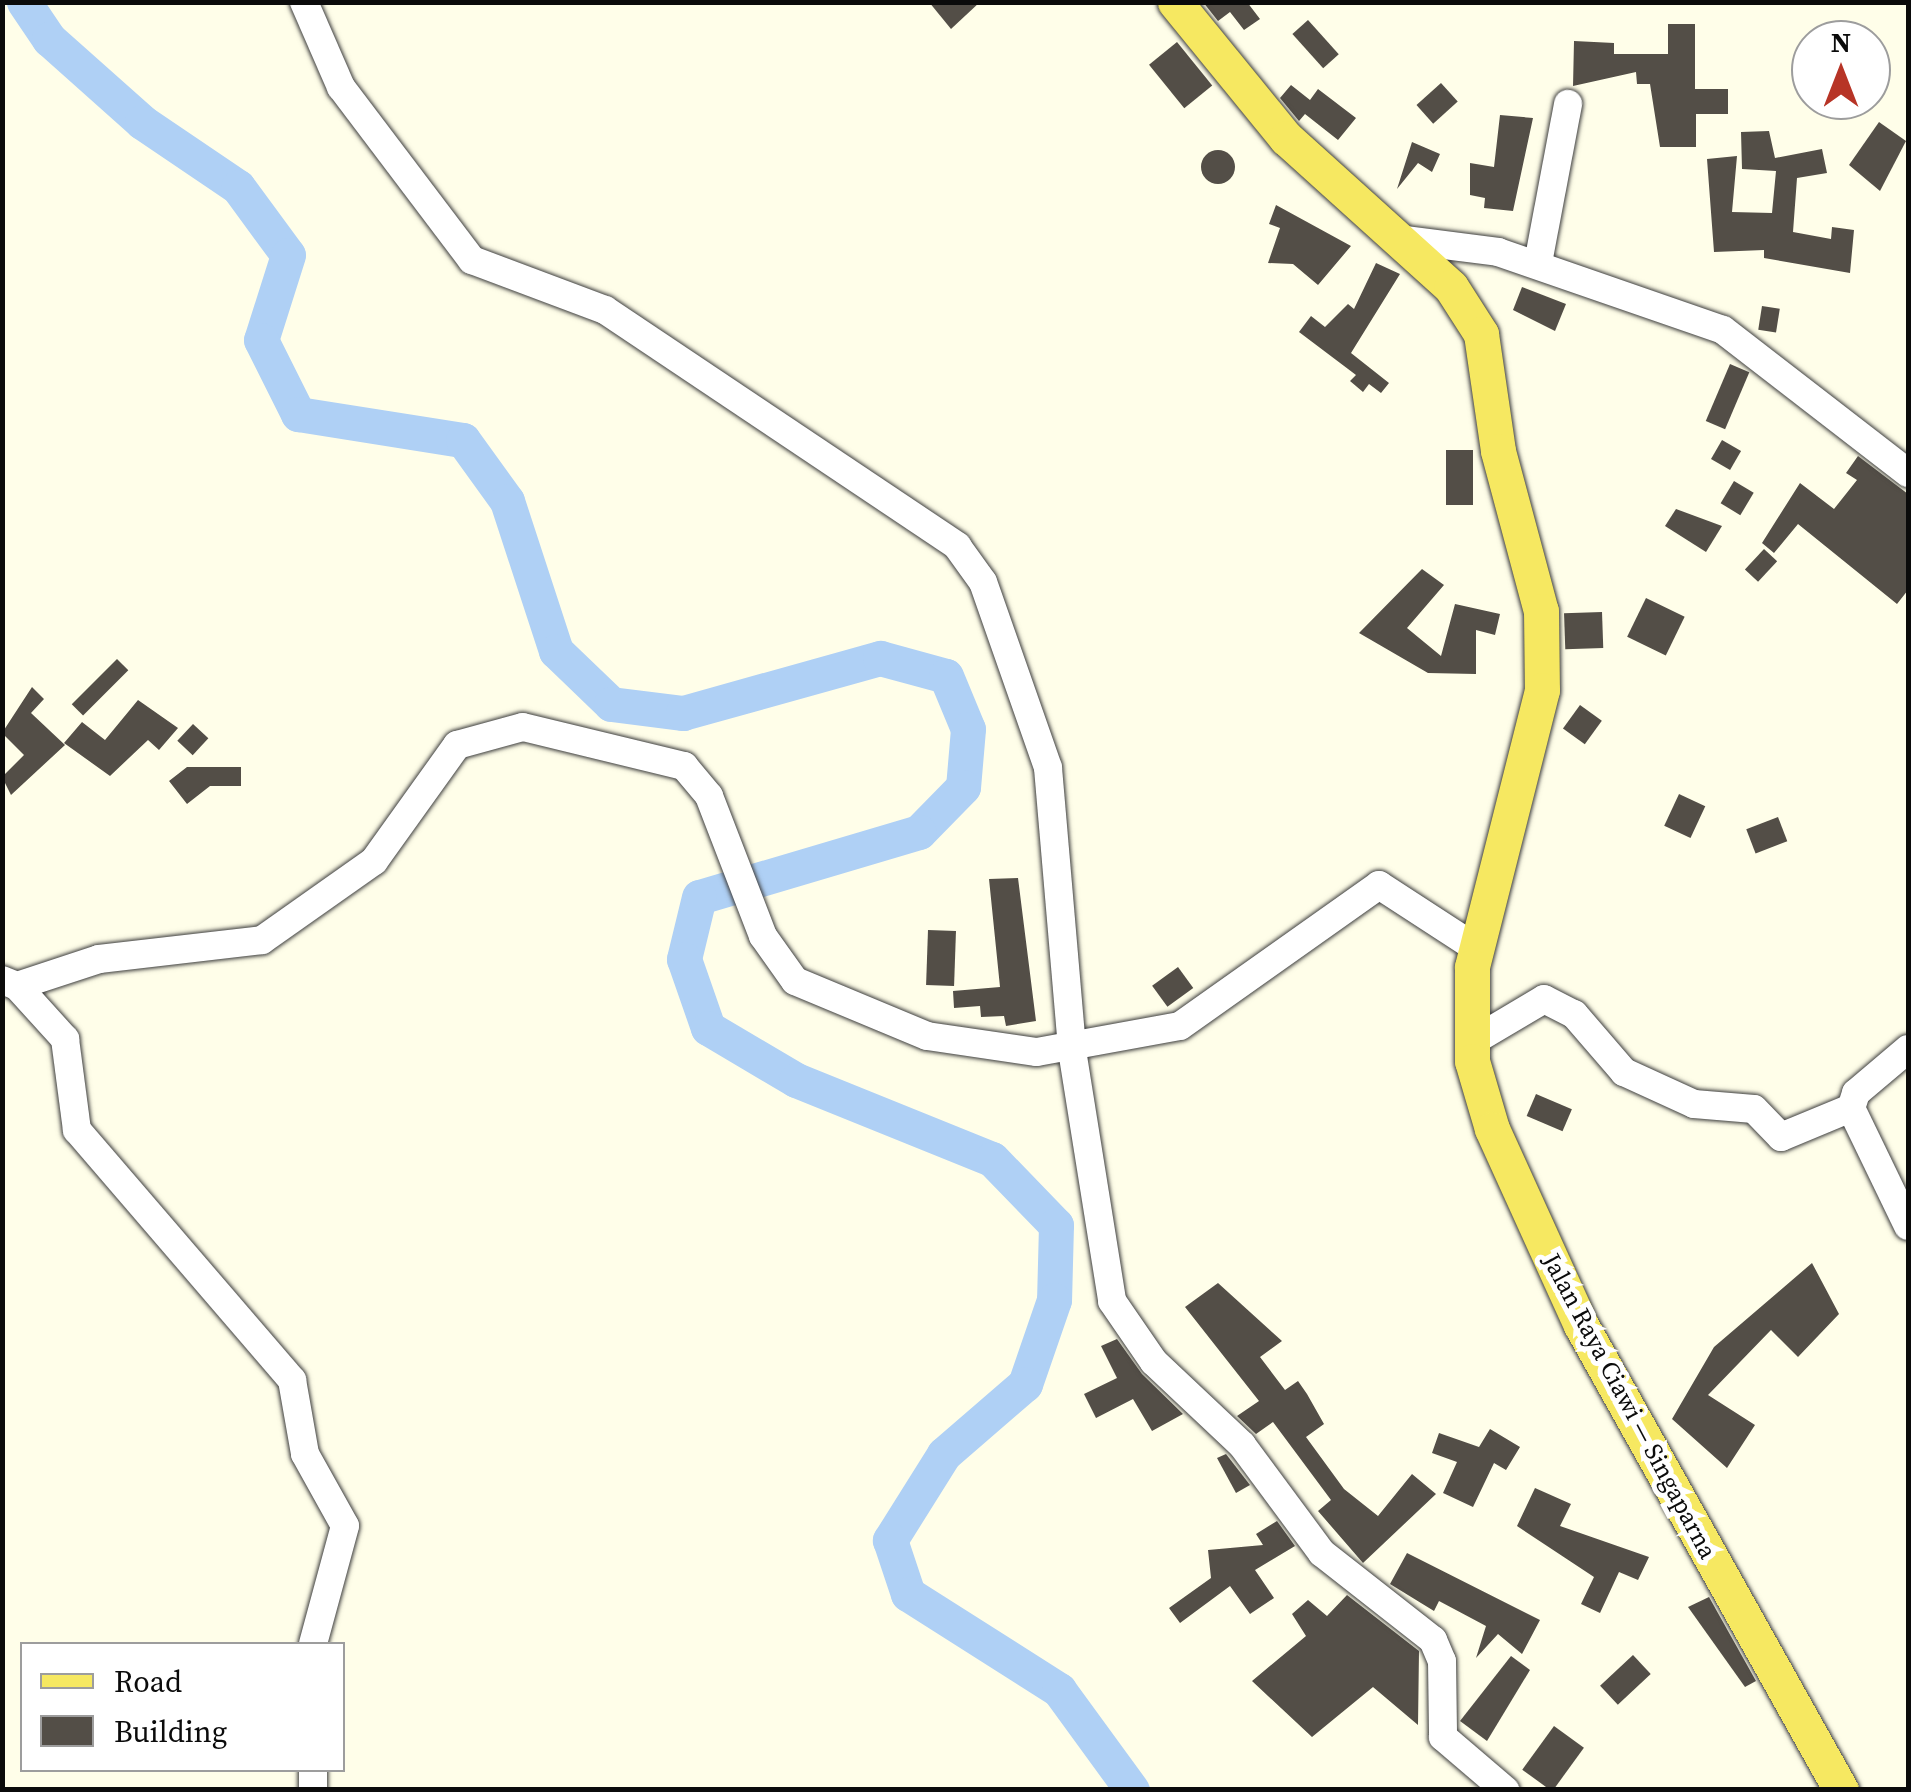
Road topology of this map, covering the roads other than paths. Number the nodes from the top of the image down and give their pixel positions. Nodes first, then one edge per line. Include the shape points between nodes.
1 (304, 2) edge
2 (1175, 2) edge
3 (1568, 104) dead end
4 (1396, 239) junction
5 (1538, 264) junction
6 (1908, 473) edge
7 (1476, 948) junction
8 (10, 983) edge
9 (1470, 1043) junction
10 (1908, 1049) edge
11 (1072, 1050) junction
12 (1851, 1108) junction
13 (1908, 1226) edge
14 (314, 1642) edge
15 (1505, 1790) edge
16 (1841, 1790) edge

1 - 11 street via 341,87 472,260 604,310 958,546 1007,638 1048,768
2 - 4 main road, Jalan Raya Ciawi — Singaparna via 1327,182
3 - 5 street
4 - 5 street
4 - 7 main road, Jalan Raya Ciawi — Singaparna via 1451,287 1481,334 1498,451 1541,611 1542,690
5 - 6 street via 1722,330
7 - 9 main road, Jalan Raya Ciawi — Singaparna
7 - 11 street via 1395,890 1371,886 1180,1026
8 - 11 street via 70,964 262,940 374,860 436,764 475,734 522,728 671,758 700,784 774,958 828,1002 982,1047
8 - 14 street via 65,1039 77,1130 292,1380 305,1454 345,1526
9 - 12 street via 1544,999 1574,1014 1624,1072 1694,1104 1754,1109 1782,1137
9 - 16 main road, Jalan Raya Ciawi — Singaparna via 1492,1129 1581,1325
10 - 12 street via 1856,1093
11 - 15 street via 1096,1165 1105,1278 1122,1322 1242,1445 1322,1553 1432,1640 1442,1661 1444,1737
12 - 13 street

